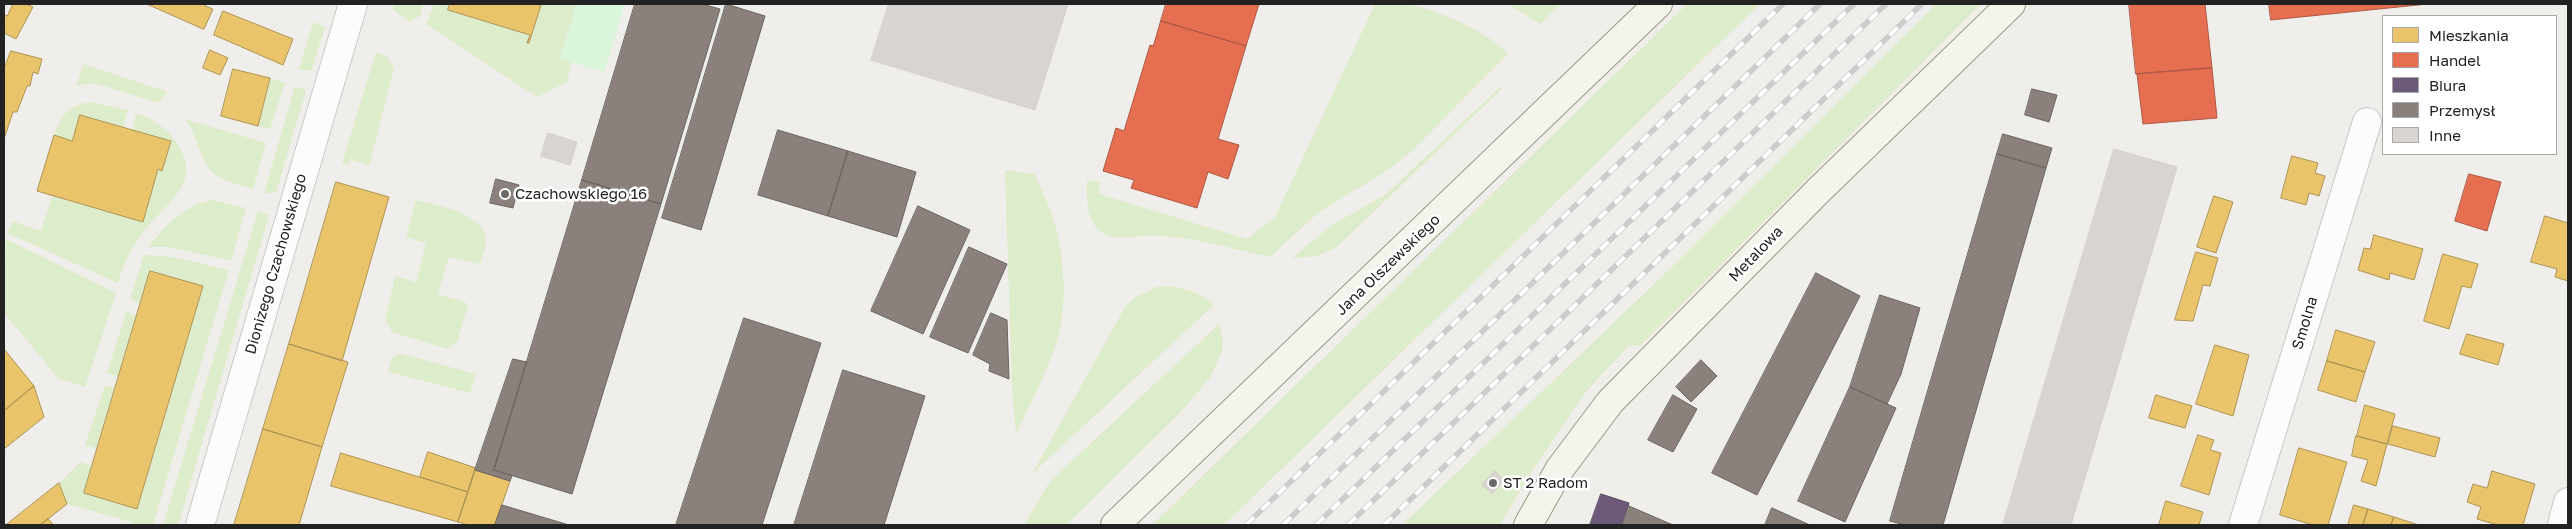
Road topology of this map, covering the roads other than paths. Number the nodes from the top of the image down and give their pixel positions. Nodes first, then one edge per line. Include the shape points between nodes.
1 (353, 4) edge
2 (1658, 4) edge
3 (2011, 4) edge
4 (2368, 122) dead end
5 (2568, 502) edge
6 (200, 525) edge
7 (1115, 525) edge
8 (1528, 525) edge
9 (2244, 525) edge
10 (2562, 525) edge

1 - 6 street, Dionizego Czachowskiego
2 - 7 main road, Jana Olszewskiego
3 - 8 main road, Metalowa via 1817,192 1610,402 1558,470
4 - 9 street, Smolna
5 - 10 street

